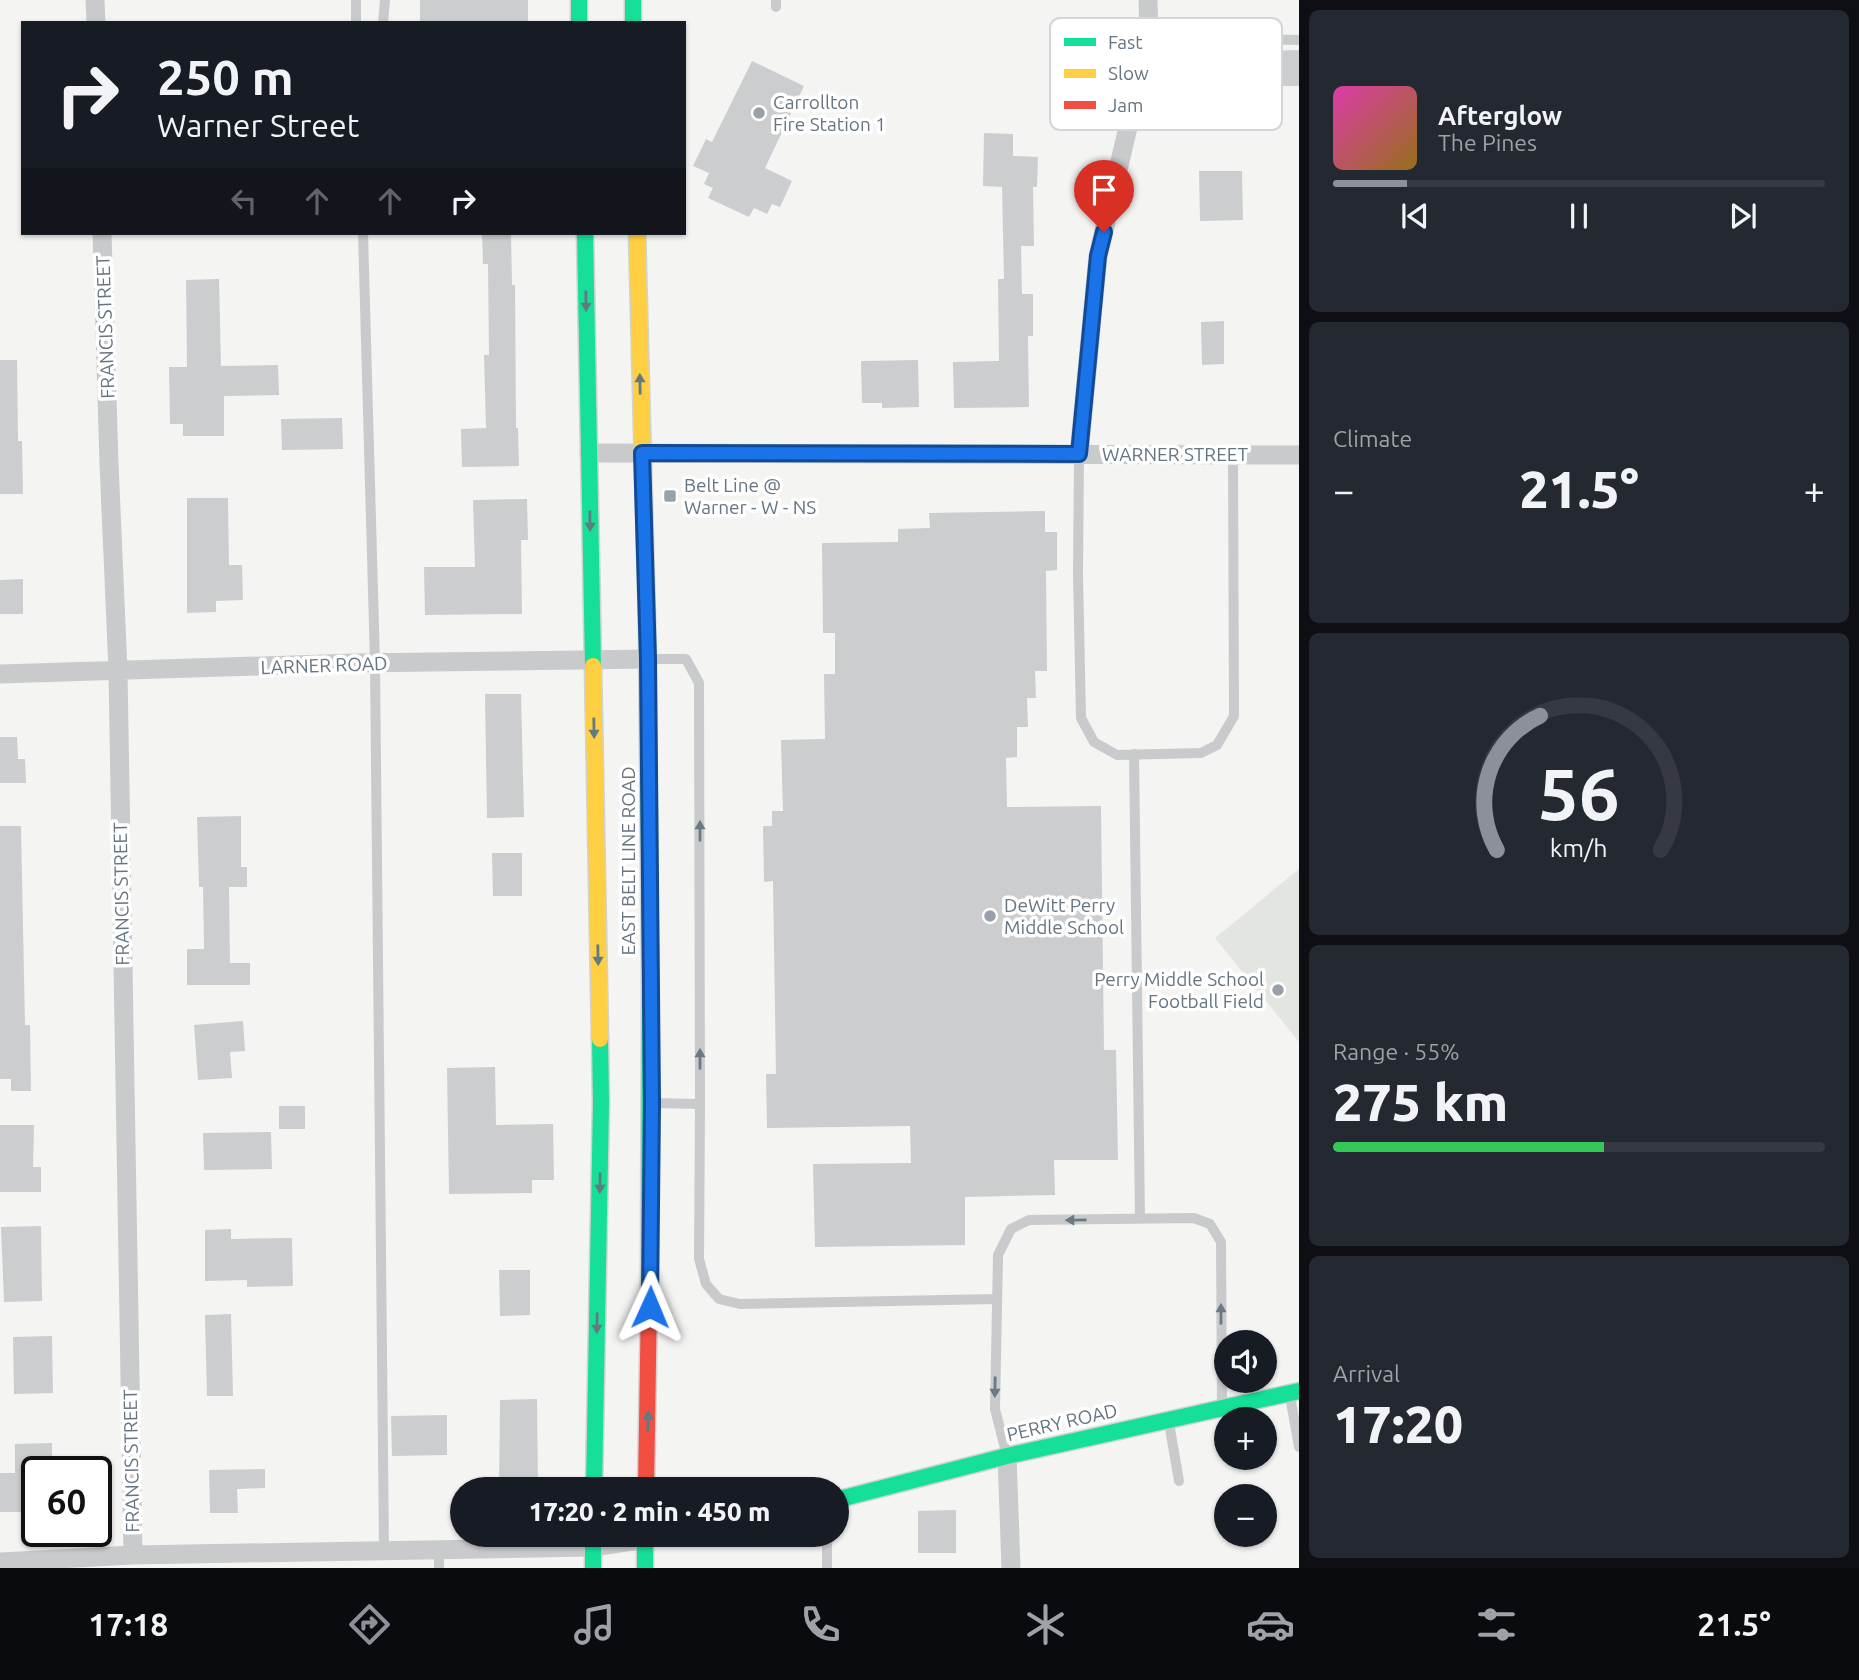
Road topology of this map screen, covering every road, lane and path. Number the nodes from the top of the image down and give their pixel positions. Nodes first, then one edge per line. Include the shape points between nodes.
1 (95, 0) edge
2 (356, 0) edge
3 (385, 0) edge
4 (579, 0) edge
5 (633, 0) edge
6 (1147, 0) edge
7 (1148, 18) edge
8 (96, 21) edge
9 (356, 21) edge
10 (383, 21) edge
11 (579, 21) edge
12 (633, 21) edge
13 (1127, 130) edge
14 (102, 235) edge
15 (363, 235) edge
16 (585, 235) edge
17 (637, 235) edge
18 (589, 453) junction
19 (642, 453) junction
20 (1079, 454) junction
21 (1233, 454) junction
22 (1299, 455) edge
23 (648, 659) junction
24 (592, 660) junction
25 (376, 663) junction
26 (118, 671) junction
27 (0, 674) edge
28 (1134, 754) junction
29 (652, 1103) junction
30 (700, 1104) junction
31 (1140, 1219) junction
32 (997, 1299) junction
33 (1294, 1392) edge
34 (1222, 1407) joint
35 (1214, 1409) edge
36 (1168, 1419) junction
37 (1299, 1447) edge
38 (1007, 1456) junction
39 (594, 1477) edge
40 (646, 1477) edge
41 (1179, 1481) dead end
42 (849, 1497) edge
43 (542, 1547) edge
44 (593, 1547) edge
45 (645, 1547) edge
46 (827, 1547) edge
47 (384, 1552) junction
48 (132, 1555) junction
49 (439, 1559) edge
50 (279, 1561) edge
51 (0, 1562) edge
52 (103, 1562) edge
53 (593, 1568) edge
54 (645, 1568) edge
55 (827, 1568) edge
56 (1011, 1568) edge

1 - 8 street
2 - 9 lane
3 - 10 lane
4 - 11 main road
5 - 12 main road
6 - 7 street
13 - 20 street via 1098,256
14 - 26 street, FRANCIS STREET
15 - 25 lane
16 -> 18 main road, EAST BELT LINE ROAD
19 -> 17 main road, EAST BELT LINE ROAD
18 - 19 street, WARNER STREET
18 -> 24 main road, EAST BELT LINE ROAD
19 - 20 street, WARNER STREET
19 - 23 main road, EAST BELT LINE ROAD
20 - 21 street, WARNER STREET
20 - 28 lane via 1081,718 1094,742 1116,755
21 - 22 street, WARNER STREET
21 - 28 lane via 1234,716 1217,745 1201,753
23 - 24 street, LARNER ROAD
23 - 29 main road, EAST BELT LINE ROAD
30 -> 23 lane via 699,683 686,659
24 - 25 street, LARNER ROAD
24 -> 39 main road, EAST BELT LINE ROAD via 601,1102
25 - 26 street, LARNER ROAD
25 - 47 lane
26 - 27 street, LARNER ROAD
26 - 48 street, FRANCIS STREET
28 - 31 lane
29 - 30 lane
40 -> 29 main road, EAST BELT LINE ROAD
30 - 32 lane via 699,1259 706,1284 719,1298 740,1304
31 -> 32 lane via 1029,1220 1011,1229 998,1255
34 -> 31 lane via 1221,1242 1210,1224 1194,1219
32 -> 38 lane via 995,1409
33 - 34 main road, PERRY ROAD
33 - 37 lane
35 - 36 main road, PERRY ROAD
36 - 38 main road, PERRY ROAD
36 - 41 lane
38 - 42 main road, PERRY ROAD
38 - 56 street
43 - 49 street
44 - 53 main road
45 - 54 main road
46 - 55 lane
47 - 49 street
47 - 50 street
48 - 50 street
48 - 52 street
51 - 52 street

